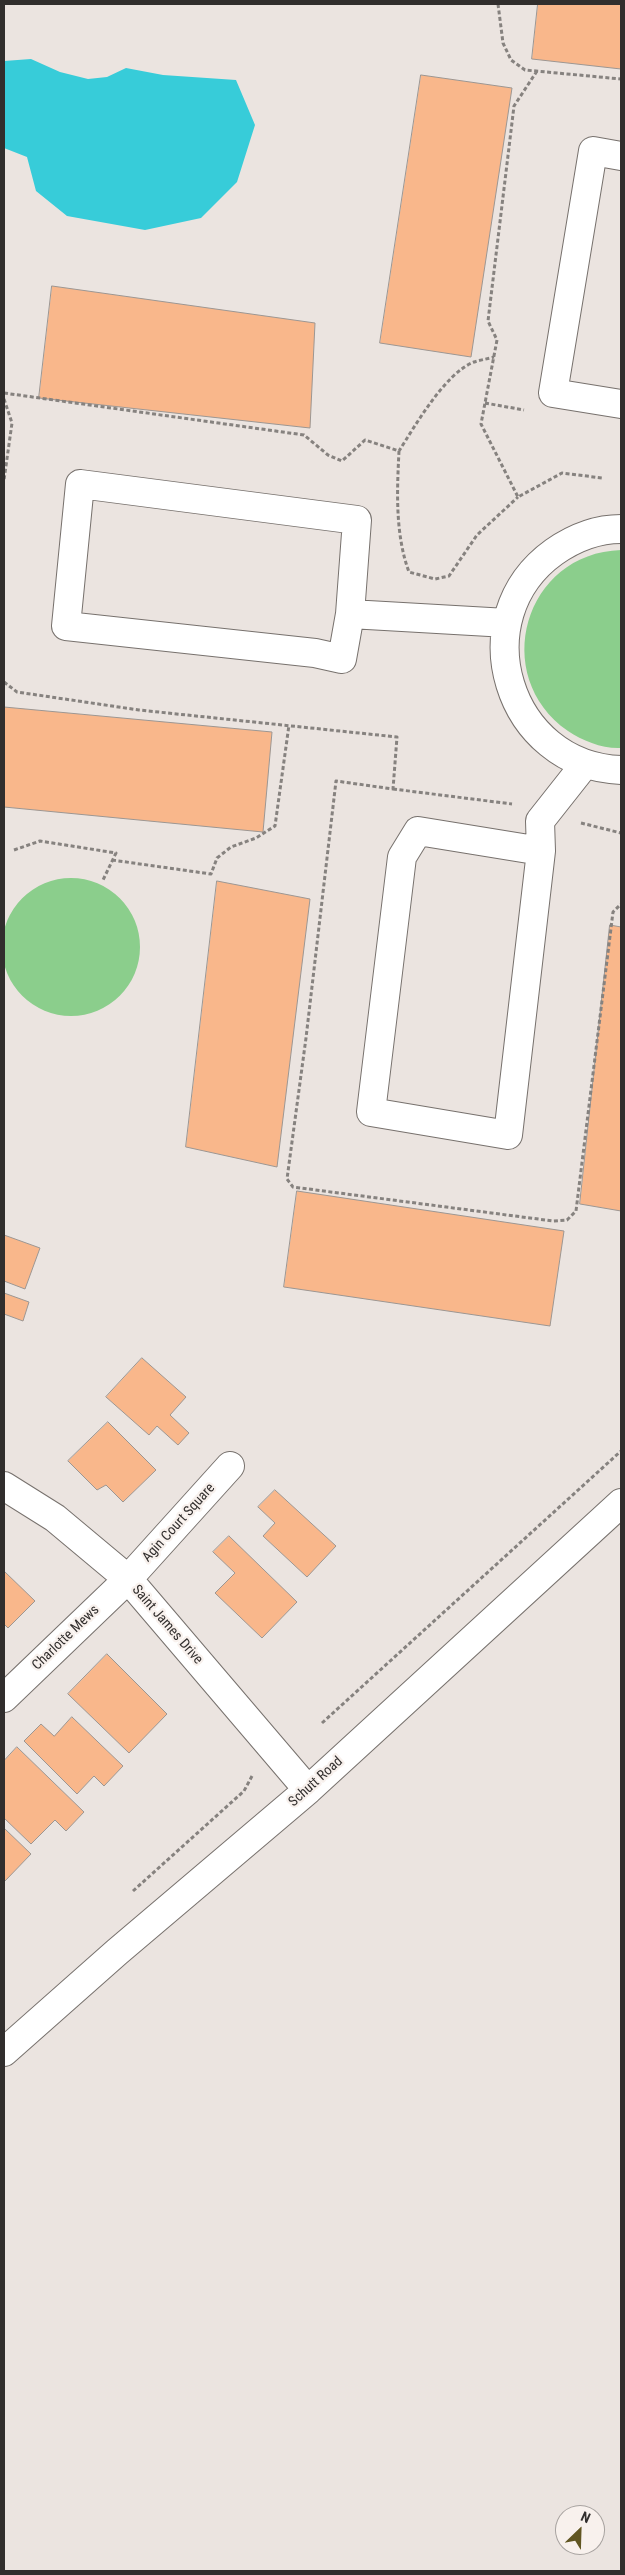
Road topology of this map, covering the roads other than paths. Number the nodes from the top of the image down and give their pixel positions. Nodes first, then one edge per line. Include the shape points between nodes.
1 (621, 156) edge
2 (621, 404) edge
3 (621, 529) edge
4 (350, 614) junction
5 (506, 623) junction
6 (585, 764) junction
7 (621, 770) edge
8 (541, 851) junction
9 (230, 1466) dead end
10 (4, 1486) edge
11 (621, 1503) edge
12 (128, 1579) junction
13 (4, 1698) edge
14 (308, 1790) junction
15 (4, 2052) edge

1 - 2 street via 592,151 553,393
3 - 5 street via 587,534 544,559 527,578
4 - 4 street via 357,520 80,484 66,626 315,653 342,659
4 - 5 street
5 - 6 street via 506,674 514,698 543,738
6 - 7 street
6 - 8 street via 540,821
8 - 8 street via 508,1136 371,1112 402,857 414,837 418,831
9 - 12 street, Agin Court Square
10 - 12 street, Saint James Drive via 55,1518
11 - 14 street, Schutt Road
12 - 13 street, Charlotte Mews
12 - 14 street, Saint James Drive
14 - 15 street, Schutt Road

